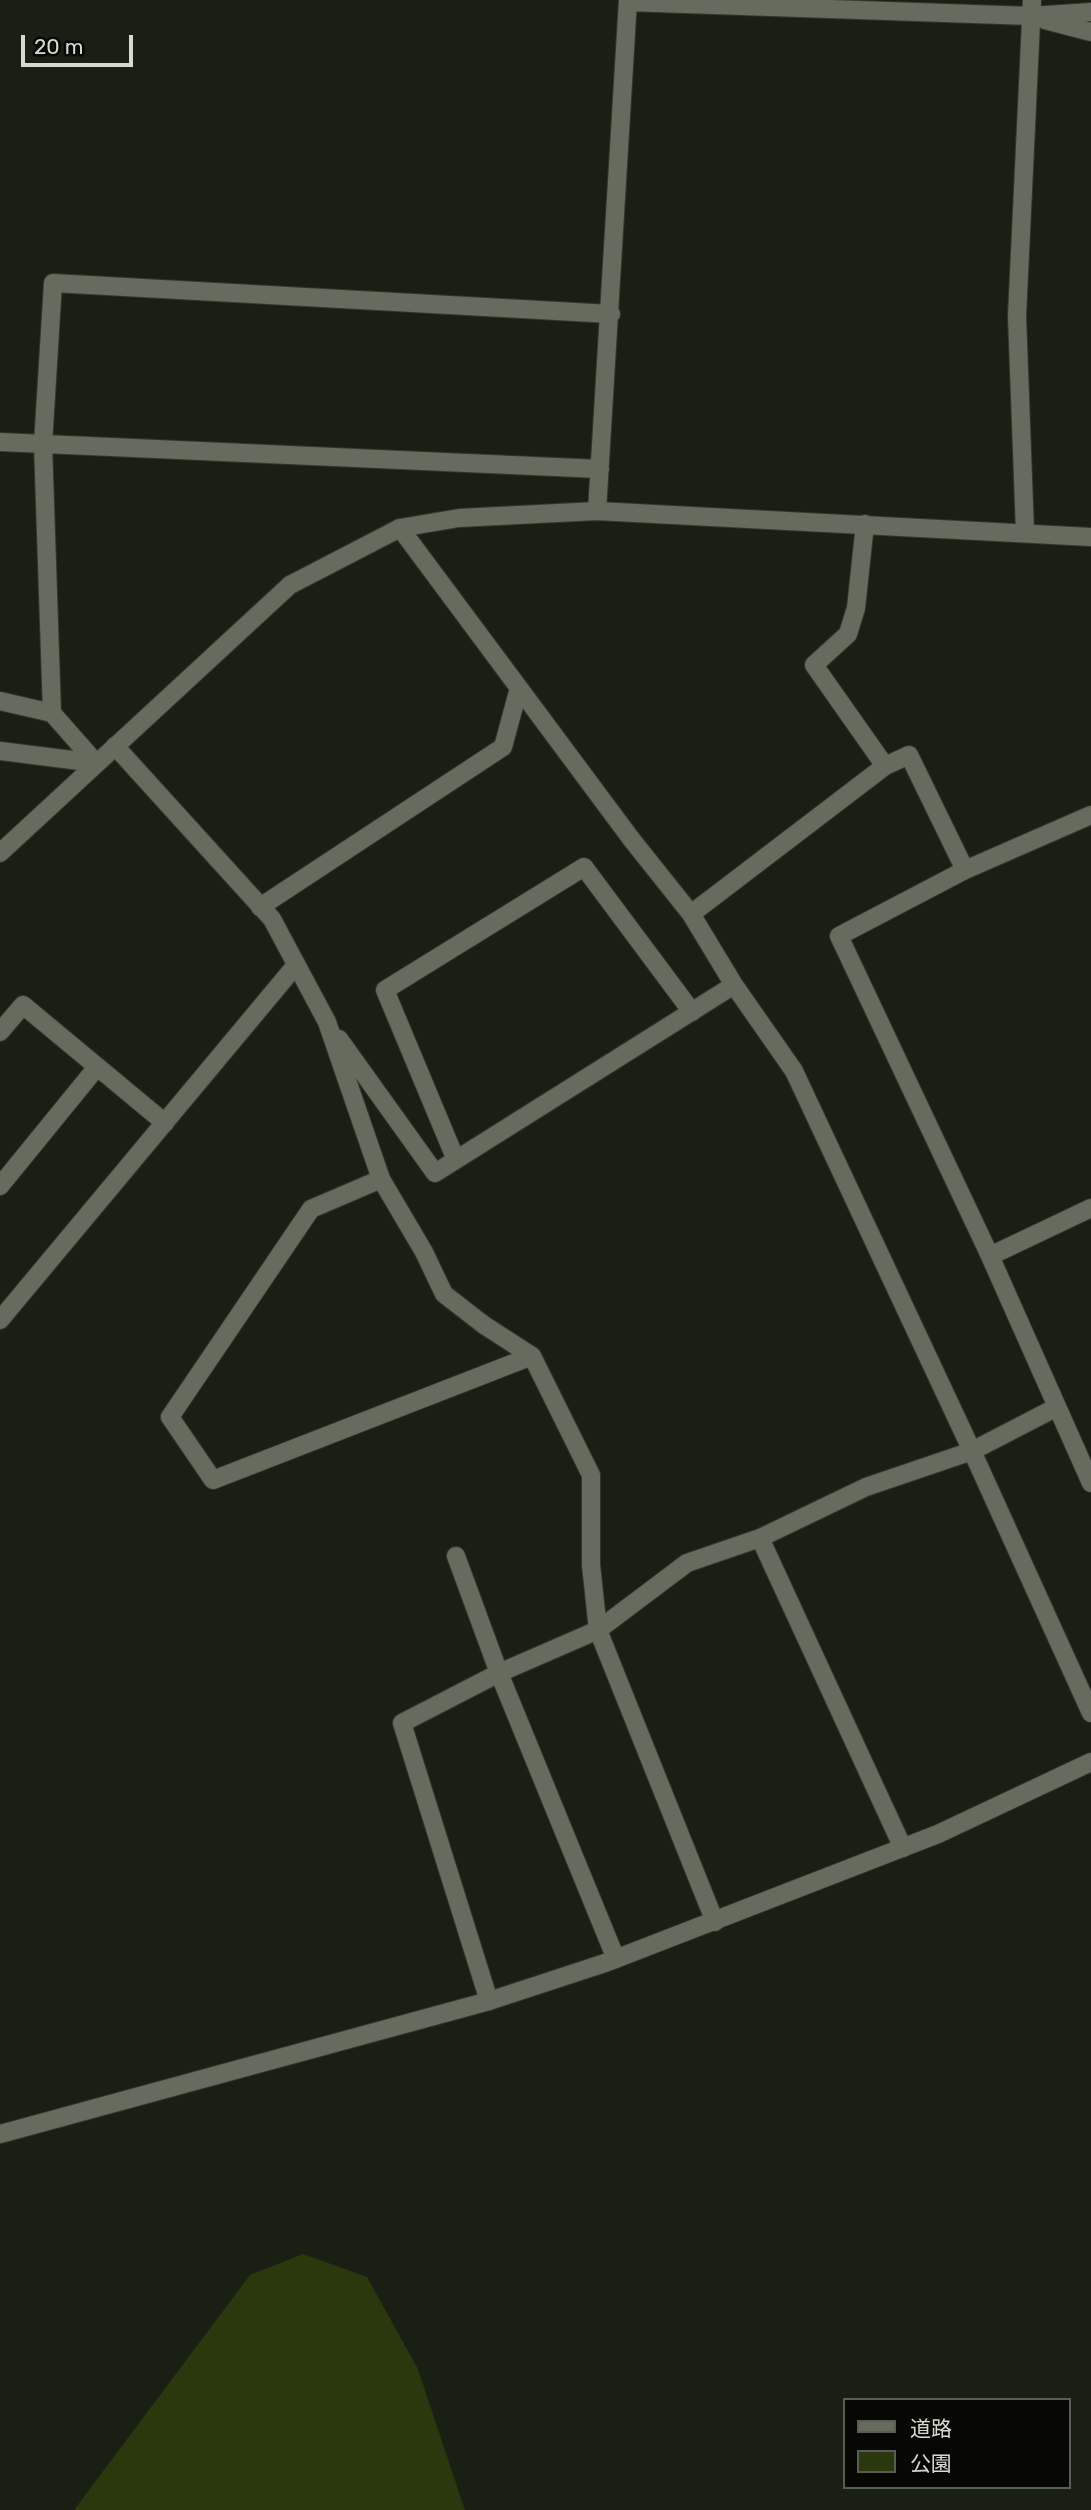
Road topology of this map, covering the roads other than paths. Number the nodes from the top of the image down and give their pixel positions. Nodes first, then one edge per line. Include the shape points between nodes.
1 (628, 1) edge
2 (1032, 8) edge
3 (1091, 12) edge
4 (1091, 32) edge
5 (611, 314) junction
6 (0, 442) edge
7 (43, 444) junction
8 (600, 469) junction
9 (597, 511) junction
10 (865, 524) junction
11 (400, 528) junction
12 (1025, 532) junction
13 (1091, 537) edge
14 (519, 688) junction
15 (0, 701) edge
16 (52, 713) junction
17 (115, 746) junction
18 (0, 751) edge
19 (96, 764) junction
20 (886, 766) junction
21 (1091, 815) edge
22 (0, 853) edge
23 (965, 870) junction
24 (260, 906) junction
25 (691, 914) junction
26 (296, 965) junction
27 (734, 985) junction
28 (692, 1012) junction
29 (327, 1022) junction
30 (0, 1032) edge
31 (97, 1067) junction
32 (165, 1123) junction
33 (457, 1160) junction
34 (381, 1179) junction
35 (0, 1186) edge
36 (1091, 1208) edge
37 (990, 1256) junction
38 (0, 1320) edge
39 (532, 1356) junction
40 (1057, 1407) junction
41 (972, 1451) junction
42 (1091, 1483) edge
43 (760, 1538) junction
44 (456, 1556) dead end
45 (598, 1630) junction
46 (499, 1673) junction
47 (1091, 1713) edge
48 (1091, 1762) edge
49 (903, 1848) junction
50 (715, 1922) junction
51 (616, 1959) junction
52 (489, 2001) junction
53 (0, 2134) edge

1 - 2 street
1 - 5 street
2 - 3 street
2 - 4 street
2 - 12 street via 1017,316
5 - 7 street via 54,283
5 - 8 street
6 - 7 street
7 - 8 street
7 - 16 street
8 - 9 street
9 - 10 street
9 - 11 street via 459,518
10 - 12 street
10 - 20 street via 856,608 848,634 814,665
11 - 14 street
11 - 17 street via 290,585
12 - 13 street
14 - 24 street via 503,747
14 - 25 street
15 - 16 street
16 - 19 street
17 - 19 street
17 - 24 street
18 - 19 street
19 - 22 street
20 - 23 street via 909,755
20 - 25 street
21 - 23 street
23 - 37 street via 839,936
24 - 26 street
25 - 27 street
26 - 29 street
26 - 32 street
27 - 28 street
27 - 41 street via 794,1071
28 - 33 street
28 - 33 street via 584,867 385,990
29 - 33 street via 435,1173
29 - 34 street
30 - 31 street via 23,1005
31 - 32 street
31 - 35 street
32 - 38 street
34 - 39 street via 444,1294
34 - 39 street via 311,1209 170,1417 213,1480
36 - 37 street
37 - 40 street
39 - 45 street via 591,1475 591,1565
40 - 41 street
40 - 42 street
41 - 43 street via 866,1487
41 - 47 street
43 - 45 street via 687,1563
43 - 49 street
44 - 46 street
45 - 46 street
45 - 50 street
46 - 51 street
46 - 52 street via 402,1723
48 - 49 street
49 - 50 street
50 - 51 street
51 - 52 street
52 - 53 street

